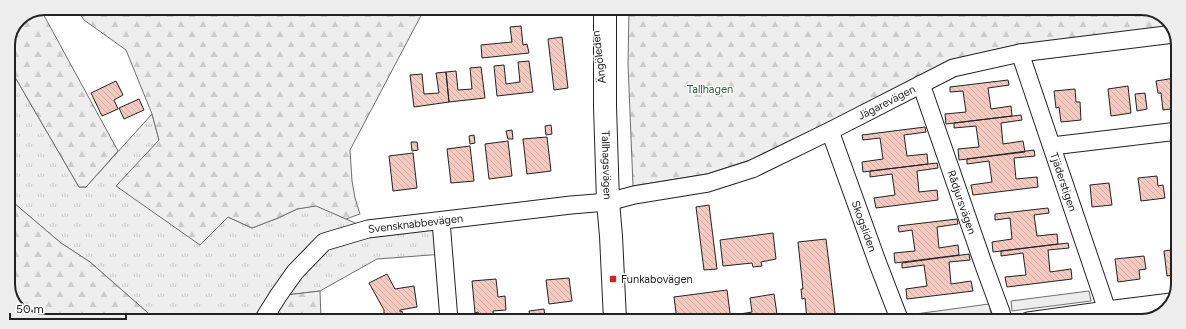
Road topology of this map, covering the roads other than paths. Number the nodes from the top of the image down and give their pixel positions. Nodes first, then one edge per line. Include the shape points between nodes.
1 (595, 15) edge
2 (605, 15) edge
3 (1169, 35) edge
4 (1020, 53) junction
5 (921, 84) junction
6 (605, 106) junction
7 (830, 131) junction
8 (1171, 132) edge
9 (1052, 146) junction
10 (608, 202) junction
11 (441, 221) junction
12 (1164, 303) edge
13 (1107, 310) junction
14 (267, 314) edge
15 (449, 314) edge
16 (615, 314) edge
17 (897, 314) edge
18 (1001, 314) edge
19 (1078, 314) edge

1 - 6 main road, Ängöleden
2 - 6 main road, Tallhagsvägen
3 - 4 street, Jägarevägen
4 - 5 street, Jägarevägen via 953,68
4 - 9 street, Tjäderstigen
5 - 7 street, Jägarevägen
5 - 18 street, Rådjursvägen
6 - 10 main road, Tallhagsvägen
7 - 10 street, Jägarevägen via 752,169 708,183 634,194
7 - 17 street, Skogsliden
8 - 9 street
9 - 13 street, Tjäderstigen
10 - 11 street, Svensknabbevägen
10 - 16 main road, Tallhagsvägen
11 - 14 street, Svensknabbevägen via 368,229 324,242 295,272
11 - 15 street
12 - 13 street
13 - 19 street

